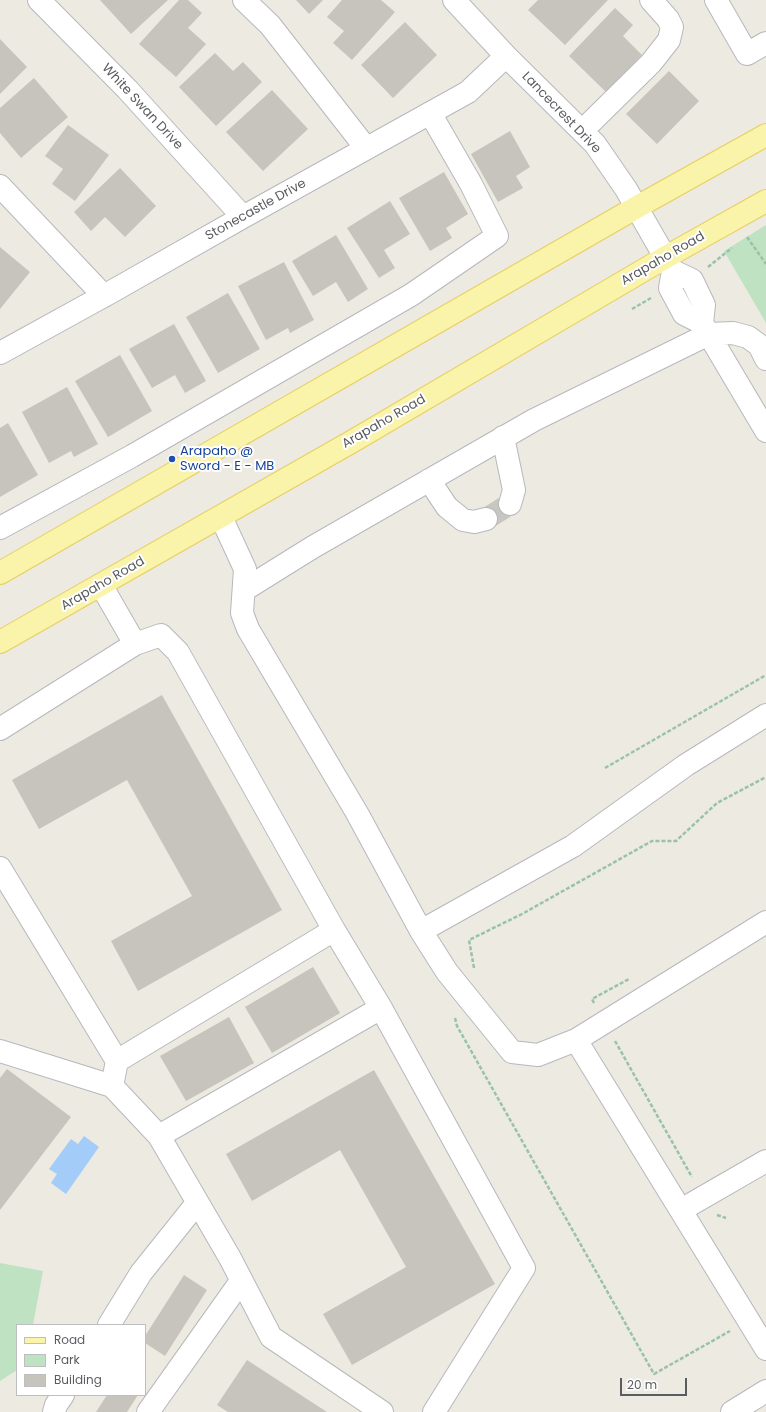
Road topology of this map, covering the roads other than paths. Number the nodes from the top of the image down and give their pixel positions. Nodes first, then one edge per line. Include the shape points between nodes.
1 (39, 0) edge
2 (244, 0) edge
3 (454, 0) edge
4 (651, 0) edge
5 (716, 0) edge
6 (766, 44) edge
7 (506, 56) junction
8 (430, 113) junction
9 (582, 131) junction
10 (766, 135) edge
11 (366, 148) junction
12 (0, 186) edge
13 (766, 201) edge
14 (637, 207) junction
15 (242, 217) junction
16 (670, 264) junction
17 (104, 296) junction
18 (706, 329) junction
19 (0, 353) edge
20 (766, 359) edge
21 (766, 431) edge
22 (503, 438) junction
23 (429, 480) junction
24 (510, 504) dead end
25 (220, 517) junction
26 (486, 519) tunnel mouth
27 (0, 528) edge
28 (0, 573) edge
29 (101, 585) junction
30 (244, 590) junction
31 (0, 642) edge
32 (135, 644) junction
33 (766, 715) edge
34 (0, 729) edge
35 (0, 868) edge
36 (766, 922) edge
37 (334, 930) junction
38 (421, 931) junction
39 (381, 1008) junction
40 (576, 1040) junction
41 (0, 1051) edge
42 (117, 1061) junction
43 (112, 1086) junction
44 (159, 1136) junction
45 (766, 1160) edge
46 (197, 1203) junction
47 (681, 1210) junction
48 (241, 1281) junction
49 (109, 1324) edge
50 (766, 1349) edge
51 (766, 1391) edge
52 (62, 1396) edge
53 (54, 1412) edge
54 (148, 1412) edge
55 (382, 1412) edge
56 (434, 1412) edge
57 (732, 1412) edge

1 - 15 street, White Swan Drive via 127,89
2 - 11 street via 270,25
3 - 7 street, Lancecrest Drive
4 - 9 street via 672,27 669,40 651,63
5 - 6 street via 747,54
7 - 8 street, Stonecastle Drive via 468,92
7 - 9 street, Lancecrest Drive
8 - 11 street, Stonecastle Drive
8 - 27 street via 471,184 497,236 411,295 132,456
9 - 14 street, Lancecrest Drive via 595,144
10 - 14 main road
11 - 15 street, Stonecastle Drive
12 - 17 street
13 - 16 main road, Arapaho Road
14 - 16 street, Lancecrest Drive
14 - 28 main road
15 - 17 street, Stonecastle Drive
16 - 18 street via 692,280 704,305
16 - 25 main road, Arapaho Road
17 - 19 street, Stonecastle Drive
18 - 20 street via 733,332 748,337 758,345
18 - 21 street
18 - 22 street
22 - 23 street
22 - 24 street via 514,490
23 - 26 street via 447,507 463,520 474,522
23 - 30 street
25 - 29 main road, Arapaho Road
25 - 30 street via 245,569
29 - 31 main road, Arapaho Road
29 - 32 street
30 - 38 street via 242,613 248,629 357,813
32 - 34 street
32 - 37 street via 161,635 178,652
33 - 38 street via 686,764 573,846
35 - 42 street
36 - 40 street
37 - 39 street
37 - 42 street
38 - 40 street via 446,972 512,1052 538,1055
39 - 44 street
39 - 56 street via 524,1268
40 - 47 street
41 - 43 street
42 - 43 street
43 - 44 street
44 - 46 street
45 - 47 street
46 - 48 street
46 - 49 street via 141,1273
47 - 50 street
48 - 54 street
48 - 55 street via 271,1337
51 - 57 street
52 - 53 street

